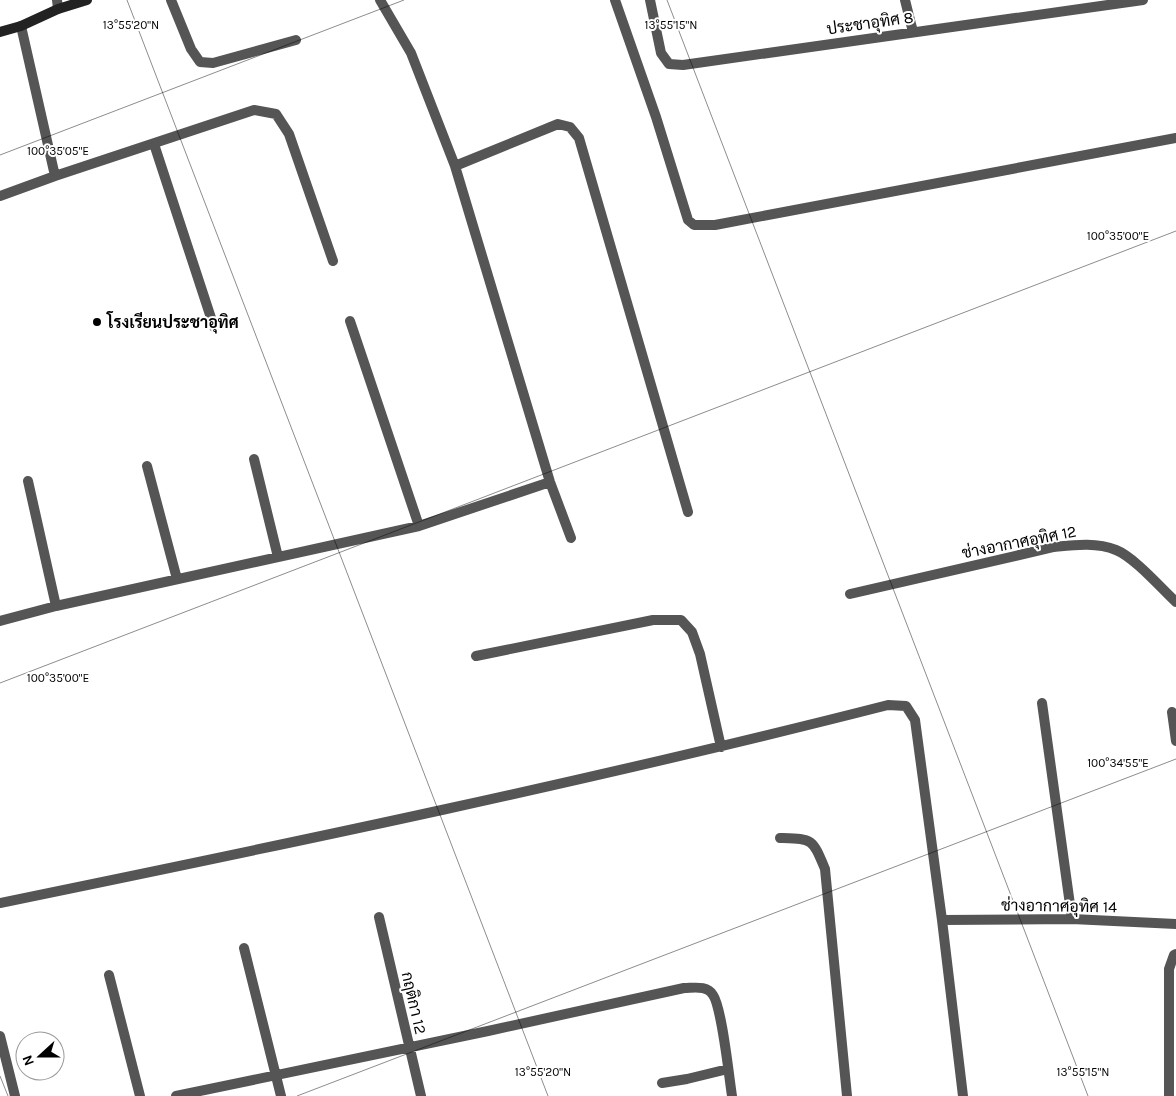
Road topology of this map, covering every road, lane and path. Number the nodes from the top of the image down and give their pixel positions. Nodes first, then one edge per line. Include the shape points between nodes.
1 (87, 0) edge
2 (171, 0) edge
3 (380, 0) edge
4 (615, 0) edge
5 (650, 0) edge
6 (905, 0) edge
7 (1143, 0) edge
8 (57, 4) edge
9 (21, 26) junction
10 (0, 32) edge
11 (913, 32) junction
12 (296, 40) dead end
13 (1176, 138) edge
14 (154, 144) junction
15 (455, 166) junction
16 (55, 176) junction
17 (0, 196) edge
18 (333, 261) dead end
19 (350, 321) dead end
20 (214, 327) dead end
21 (254, 459) dead end
22 (147, 466) dead end
23 (28, 482) dead end
24 (550, 482) junction
25 (688, 512) dead end
26 (419, 526) junction
27 (571, 538) dead end
28 (278, 557) junction
29 (177, 579) junction
30 (850, 594) dead end
31 (1176, 602) edge
32 (56, 606) junction
33 (0, 621) edge
34 (476, 656) dead end
35 (1042, 703) dead end
36 (1172, 712) dead end
37 (1176, 741) edge
38 (721, 747) junction
39 (780, 838) dead end
40 (0, 903) edge
41 (379, 917) dead end
42 (1072, 919) junction
43 (942, 920) junction
44 (1176, 924) edge
45 (244, 948) dead end
46 (1176, 954) edge
47 (109, 975) dead end
48 (0, 1036) edge
49 (410, 1048) junction
50 (1173, 1054) edge
51 (728, 1070) junction
52 (276, 1075) junction
53 (662, 1084) dead end
54 (14, 1096) edge
55 (140, 1096) edge
56 (176, 1096) edge
57 (281, 1096) edge
58 (421, 1096) edge
59 (732, 1096) edge
60 (847, 1096) edge
61 (963, 1096) edge
62 (1170, 1096) edge

1 - 8 street
2 - 12 street via 191,49 200,62 213,63
3 - 15 street via 411,53
4 - 13 street via 688,220 694,225 724,223
5 - 11 street, ประชาอุทิศ 8 via 661,53 669,64 683,66
6 - 11 street
7 - 11 street, ประชาอุทิศ 8
8 - 9 street
9 - 10 street
9 - 16 street
14 - 16 street
14 - 18 street via 254,110 276,114 289,134
14 - 20 street
15 - 24 street
15 - 25 street via 558,124 570,127 579,138
16 - 17 street
19 - 26 street
21 - 28 street
22 - 29 street
23 - 32 street
24 - 26 street
24 - 27 street
26 - 28 street
28 - 29 street
29 - 32 street
30 - 31 street, ช่างอากาศอุทิศ 12 via 1054,547 1087,544 1117,550
32 - 33 street
34 - 38 street via 653,620 680,620 692,632 700,654
35 - 42 street
36 - 37 street
38 - 40 street via 230,856
38 - 43 street via 888,705 906,706 915,720
39 - 60 street via 804,839 816,847 824,869
41 - 49 street, กฤติกา 12
42 - 43 street, ช่างอากาศอุทิศ 14
42 - 44 street, ช่างอากาศอุทิศ 14
43 - 61 street
45 - 52 street
46 - 50 street via 1169,969
47 - 55 street
48 - 54 street
49 - 51 street via 684,988 703,987 713,994 719,1012
49 - 52 street
49 - 58 street, กฤติกา 12
50 - 62 street
51 - 53 street
51 - 59 street
52 - 56 street
52 - 57 street

